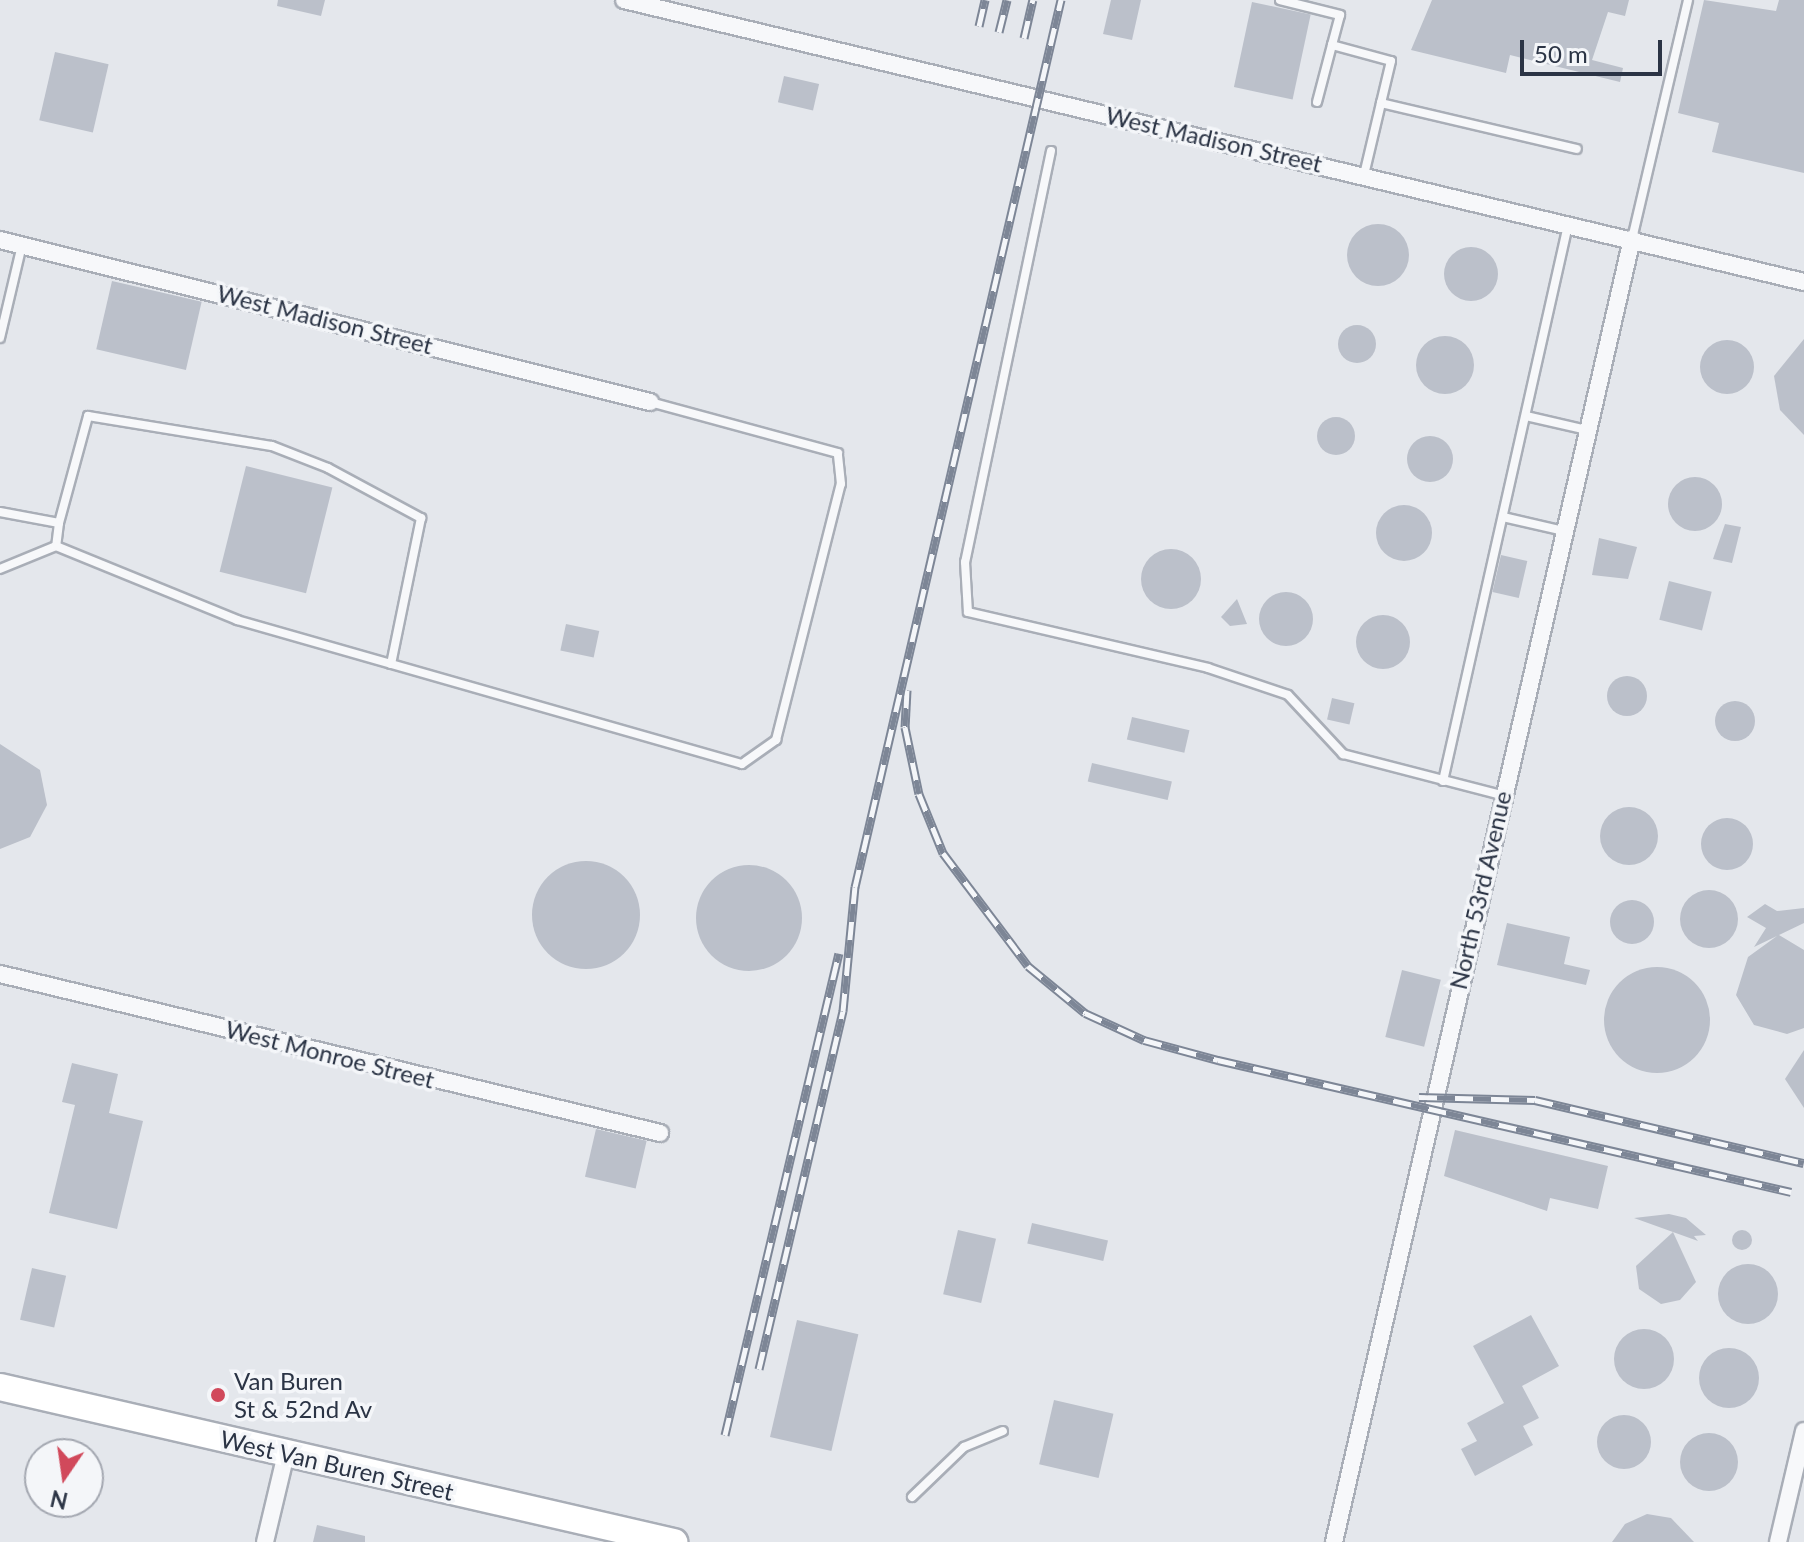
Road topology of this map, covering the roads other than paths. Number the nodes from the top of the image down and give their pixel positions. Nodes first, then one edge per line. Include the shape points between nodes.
1 (624, 0) edge
2 (1280, 0) edge
3 (1688, 0) edge
4 (671, 5) edge
5 (1332, 45) junction
6 (1317, 102) dead end
7 (1381, 103) junction
8 (1577, 149) dead end
9 (1051, 151) dead end
10 (1364, 175) junction
11 (1568, 224) junction
12 (1632, 239) junction
13 (0, 240) edge
14 (22, 245) junction
15 (1804, 282) edge
16 (0, 338) edge
17 (650, 402) joint
18 (1526, 416) junction
19 (1587, 430) junction
20 (0, 512) edge
21 (1503, 517) junction
22 (59, 523) junction
23 (1564, 531) junction
24 (56, 546) junction
25 (0, 569) edge
26 (391, 664) junction
27 (1443, 781) junction
28 (1502, 795) junction
29 (0, 974) edge
30 (660, 1133) dead end
31 (0, 1387) edge
32 (1003, 1431) dead end
33 (1804, 1431) edge
34 (286, 1454) junction
35 (912, 1497) dead end
36 (265, 1542) edge
37 (674, 1542) edge
38 (1334, 1542) edge
39 (1778, 1542) edge

1 - 4 street, West Madison Street
2 - 5 lane via 1340,15
3 - 12 lane
4 - 10 street, West Madison Street
5 - 6 lane
5 - 7 lane via 1391,61
7 - 8 lane
7 - 10 lane
9 - 27 lane via 965,562 968,612 1208,668 1288,695 1343,754
10 - 11 street, West Madison Street
11 - 12 street, West Madison Street
11 - 18 lane
12 - 15 street, West Madison Street
12 - 19 street, North 53rd Avenue
13 - 14 street, West Madison Street
14 - 16 lane
14 - 17 street, West Madison Street
17 - 26 lane via 838,453 841,484 776,740 742,764
18 - 19 lane
18 - 21 lane
19 - 23 street, North 53rd Avenue
20 - 22 lane
21 - 23 lane
21 - 27 lane
22 - 24 lane
22 - 26 lane via 88,416 272,446 328,468 421,518
23 - 28 street, North 53rd Avenue
24 - 25 lane
24 - 26 lane via 237,620
27 - 28 lane
28 - 38 street, North 53rd Avenue
29 - 30 street, West Monroe Street
31 - 34 main road, West Van Buren Street
32 - 35 lane via 964,1447
33 - 39 street
34 - 36 street
34 - 37 main road, West Van Buren Street

